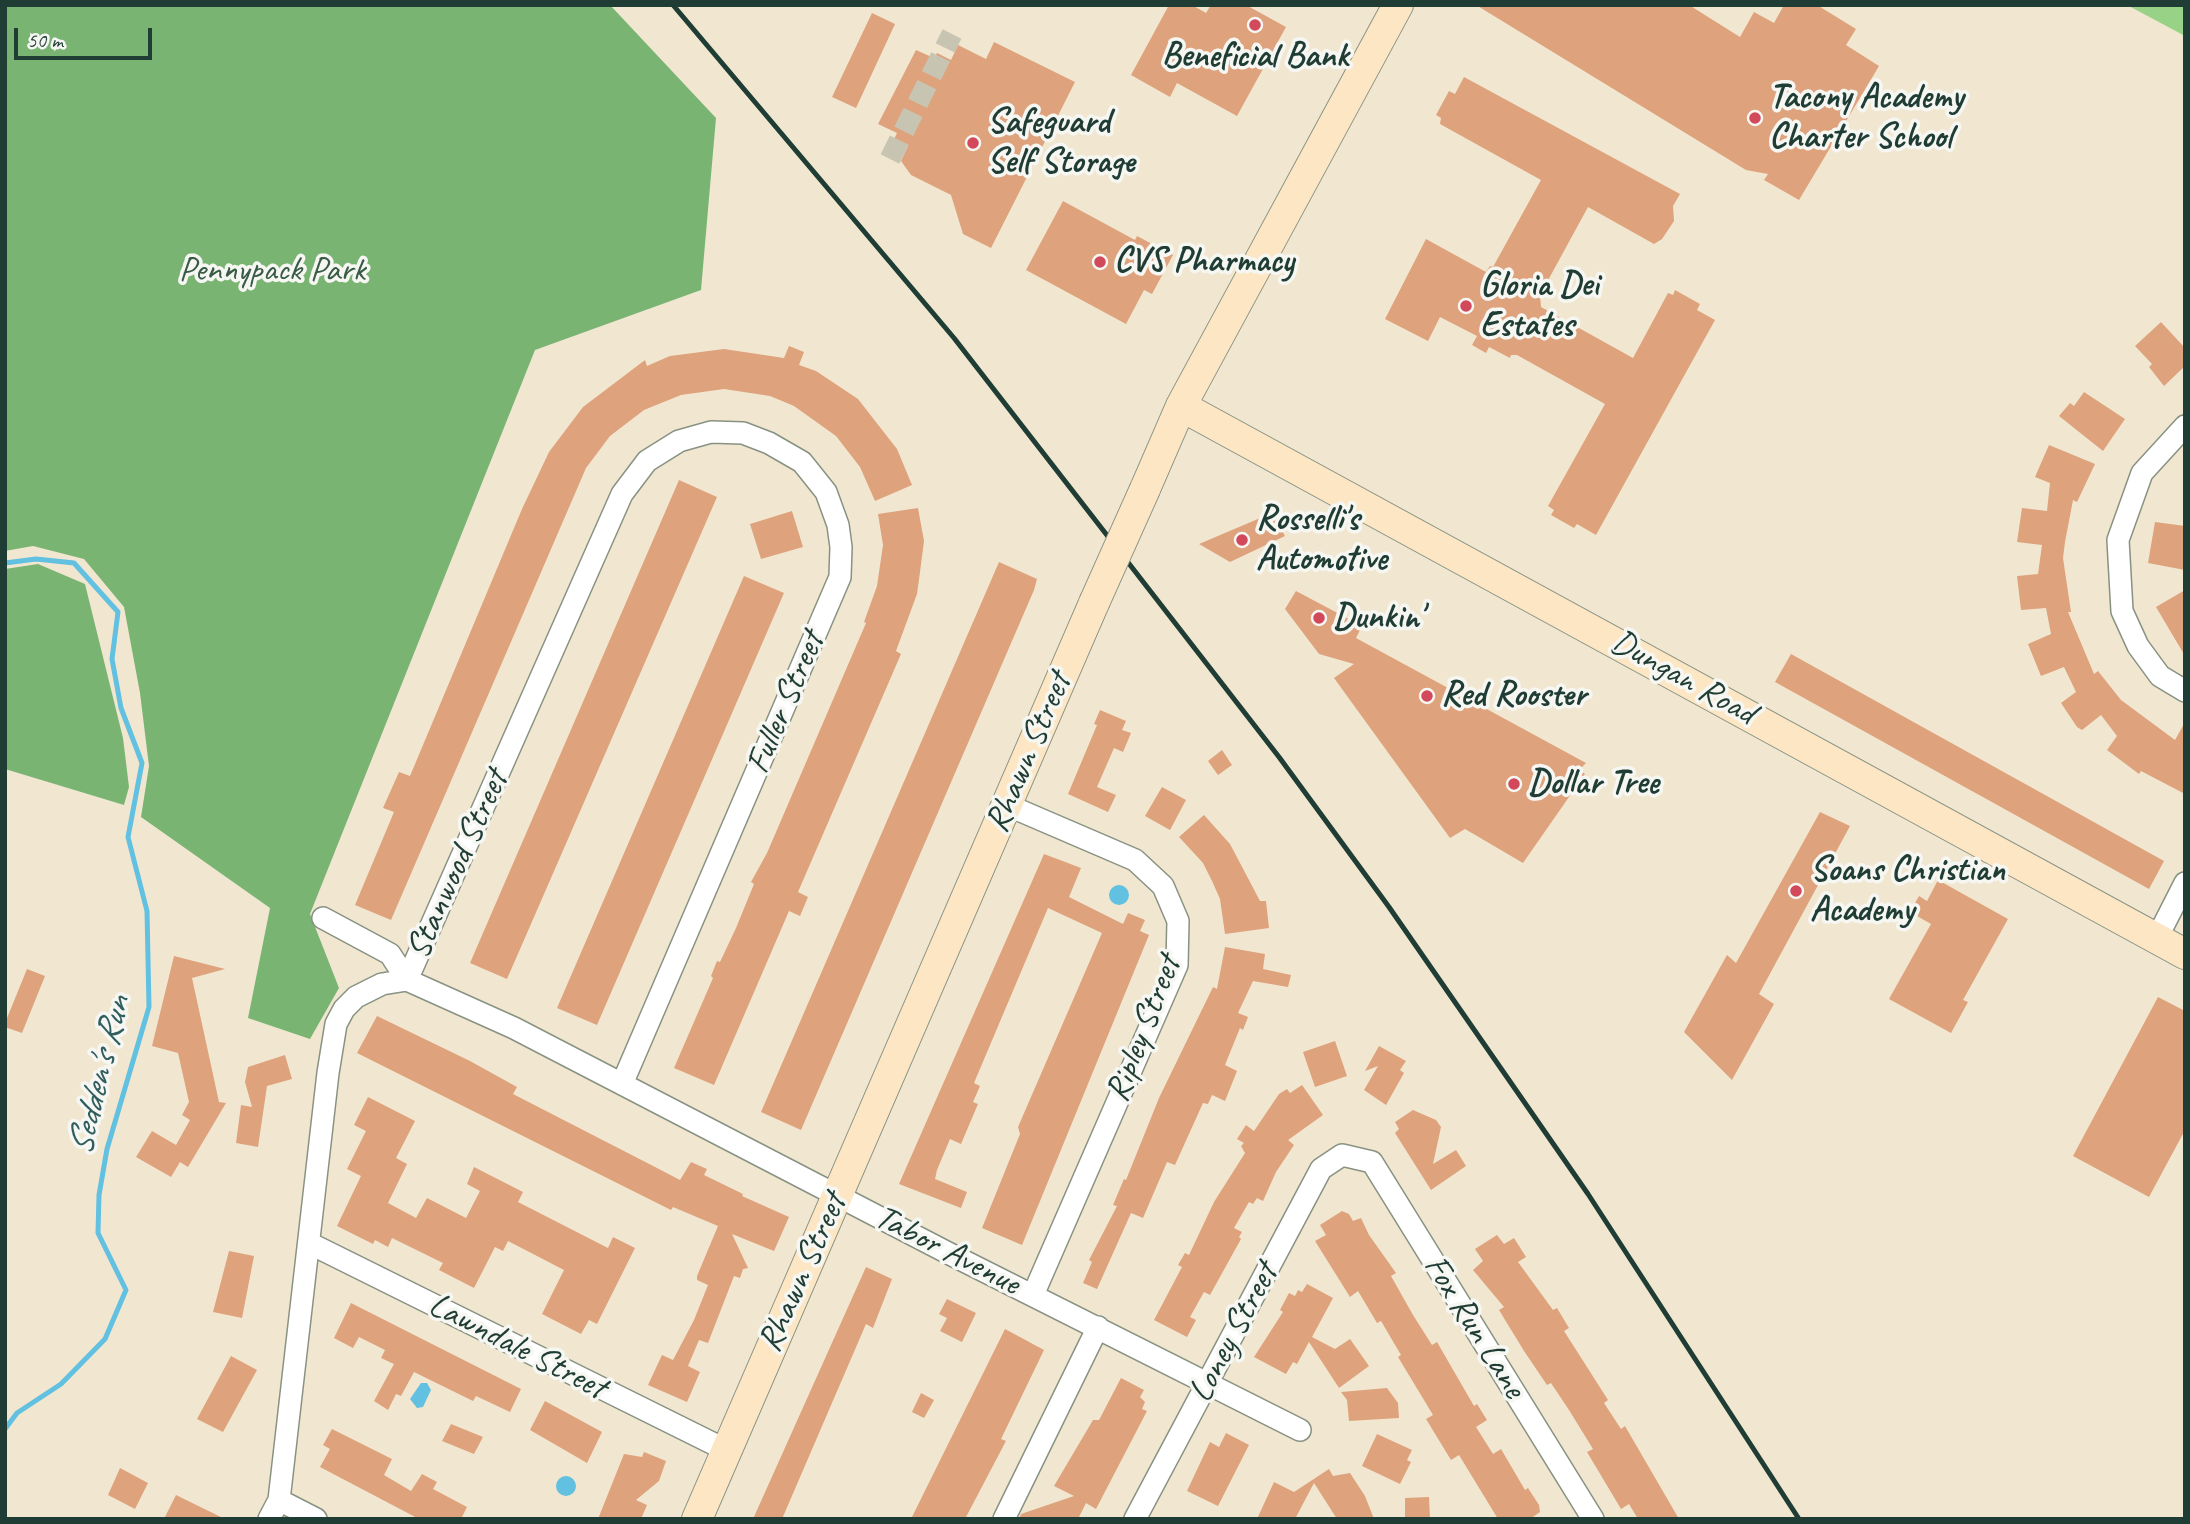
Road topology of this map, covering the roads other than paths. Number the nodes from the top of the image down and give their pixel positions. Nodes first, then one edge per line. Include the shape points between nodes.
1 (1390, 8) edge
2 (1181, 406) junction
3 (2185, 426) edge
4 (661, 452) joint
5 (2185, 691) edge
6 (1007, 805) junction
7 (2185, 883) edge
8 (323, 918) dead end
9 (2157, 938) junction
10 (2185, 954) edge
11 (407, 980) junction
12 (622, 1084) junction
13 (1342, 1154) joint
14 (837, 1195) junction
15 (309, 1243) junction
16 (1033, 1295) junction
17 (1098, 1327) junction
18 (1208, 1381) junction
19 (1300, 1430) dead end
20 (726, 1450) junction
21 (274, 1509) edge
22 (316, 1519) edge
23 (697, 1519) edge
24 (1004, 1519) edge
25 (1135, 1519) edge
26 (1593, 1519) edge

1 - 2 main road, Rhawn Street
2 - 6 main road, Rhawn Street, bridge
2 - 9 main road, Dungan Road
3 - 5 street via 2142,473 2118,540 2122,611 2138,646 2160,676
4 - 11 street, Stanwood Street via 647,461 622,494
4 - 12 street, Fuller Street via 679,441 711,432 743,433 802,462 826,492 838,525 840,577
6 - 14 main road, Rhawn Street
6 - 16 street, Ripley Street via 1135,860 1163,886 1178,921 1177,965
7 - 9 street
8 - 11 street via 390,954
9 - 10 main road, Dungan Road
11 - 12 street, Tabor Avenue
11 - 15 street, Stanwood Street via 382,984 356,997 336,1024
12 - 14 street, Tabor Avenue
13 - 18 street, Loney Street via 1321,1169
13 - 26 street, Fox Run Lane via 1372,1162
14 - 16 street, Tabor Avenue
14 - 20 main road, Rhawn Street
15 - 20 street, Lawndale Street
15 - 21 street, Stanwood Street
16 - 17 street, Tabor Avenue
17 - 18 street, Tabor Avenue
17 - 24 street
18 - 19 street, Tabor Avenue
18 - 25 street, Loney Street
20 - 23 main road, Rhawn Street
21 - 22 street

